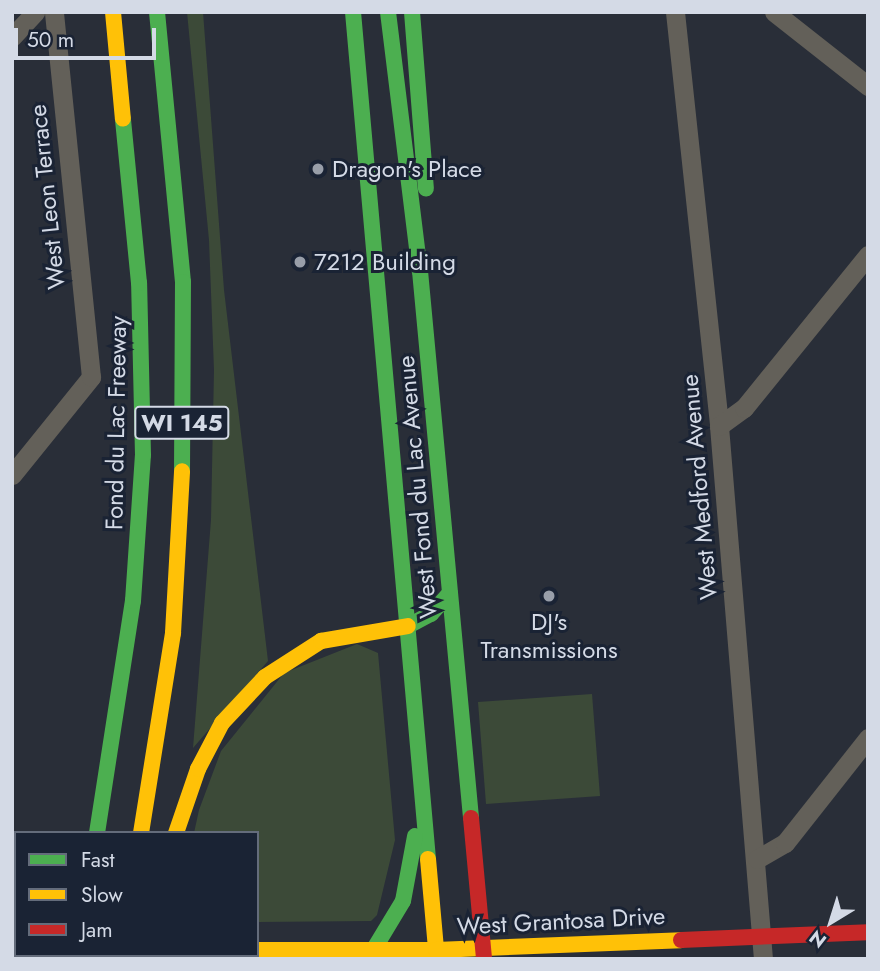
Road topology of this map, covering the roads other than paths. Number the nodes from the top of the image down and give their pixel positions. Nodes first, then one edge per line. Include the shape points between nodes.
1 (35, 12) edge
2 (54, 12) edge
3 (113, 12) edge
4 (158, 12) edge
5 (353, 12) edge
6 (388, 12) edge
7 (412, 12) edge
8 (675, 12) edge
9 (774, 12) edge
10 (12, 37) edge
11 (868, 86) edge
12 (413, 214) junction
13 (868, 255) edge
14 (719, 426) junction
15 (12, 475) edge
16 (450, 593) junction
17 (408, 626) junction
18 (868, 738) edge
19 (422, 775) junction
20 (97, 831) edge
21 (141, 831) edge
22 (177, 831) edge
23 (757, 859) junction
24 (868, 932) edge
25 (763, 934) junction
26 (374, 949) junction
27 (259, 950) edge
28 (484, 953) edge
29 (437, 954) edge
30 (763, 959) edge

1 - 10 street
2 - 15 street, West Leon Terrace via 91,377
3 - 20 main road, Fond du Lac Freeway / WI 145 via 139,283 143,455 133,601
4 - 21 main road, WI 145 via 183,282 182,471 173,633
5 - 17 main road, West Fond du Lac Avenue
6 - 12 main road, West Fond du Lac Avenue
7 - 12 main road via 426,187
8 - 14 street, West Medford Avenue
9 - 11 street
12 - 16 main road, West Fond du Lac Avenue
13 - 14 street via 744,408
14 - 23 street, West Medford Avenue
16 - 17 main road via 431,614
16 - 28 main road, West Fond du Lac Avenue
17 - 19 main road, West Fond du Lac Avenue
17 - 22 main road via 321,641 265,677 222,723 198,769
18 - 23 street via 785,843
19 - 26 main road via 403,901
19 - 29 main road, West Fond du Lac Avenue
23 - 25 street, West Medford Avenue
24 - 25 main road, West Grantosa Drive
25 - 28 main road, West Grantosa Drive
25 - 30 street, West Medford Avenue
26 - 27 main road, West Grantosa Drive
26 - 29 main road, West Grantosa Drive
28 - 29 main road, West Grantosa Drive

